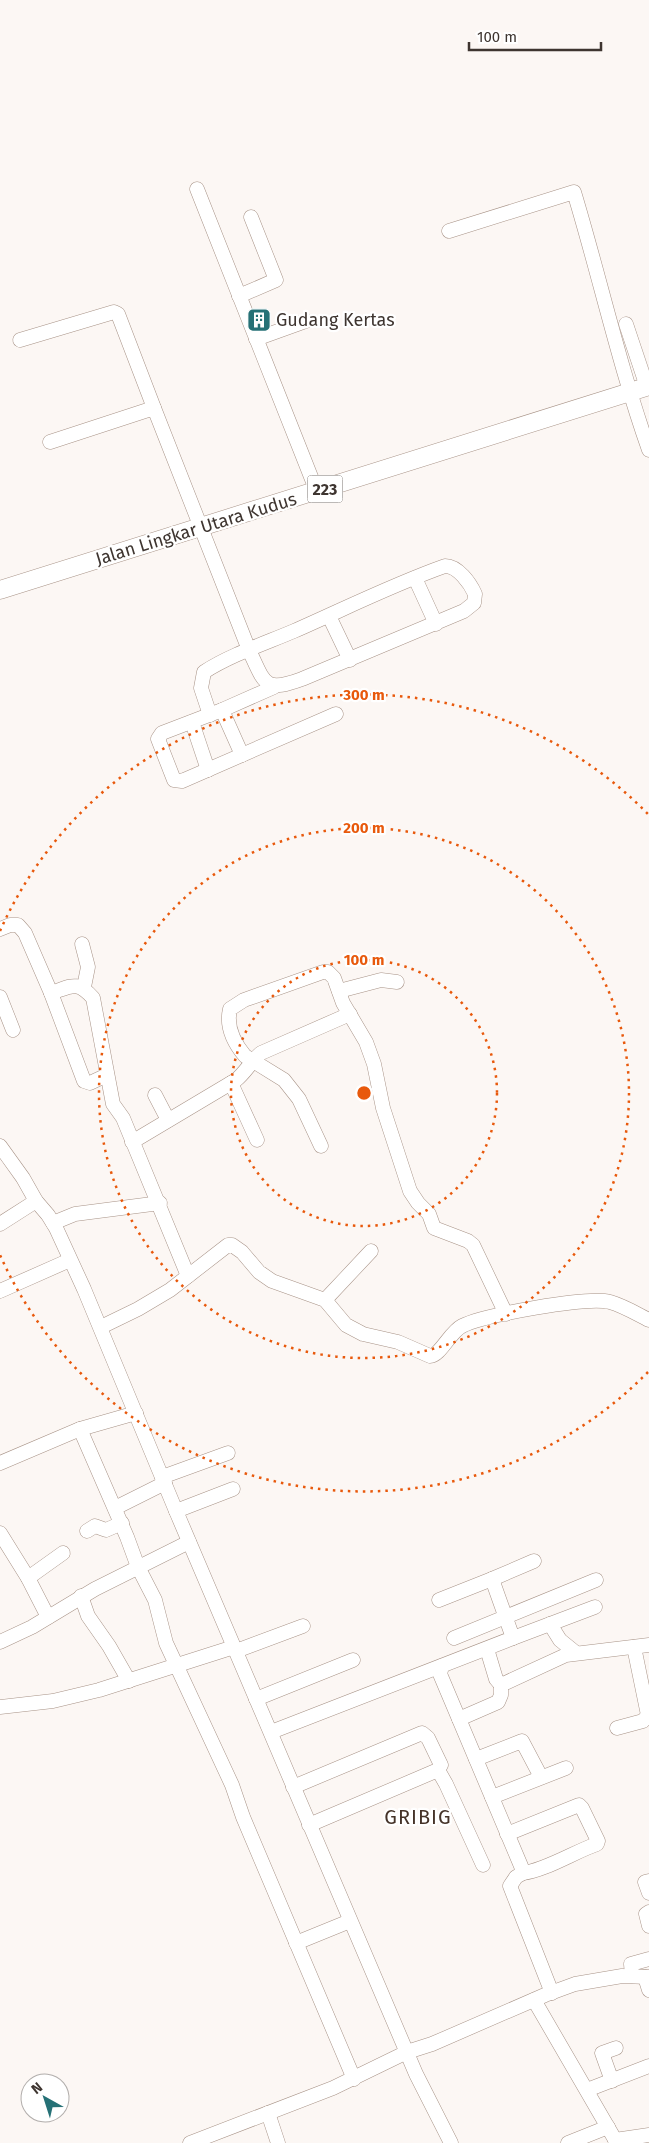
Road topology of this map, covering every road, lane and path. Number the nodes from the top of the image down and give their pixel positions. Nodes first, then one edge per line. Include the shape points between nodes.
1 (197, 189) dead end
2 (251, 217) dead end
3 (449, 231) dead end
4 (239, 296) junction
5 (306, 321) dead end
6 (626, 324) dead end
7 (256, 338) junction
8 (20, 340) dead end
9 (648, 387) edge
10 (629, 393) junction
11 (154, 408) junction
12 (50, 442) dead end
13 (649, 450) edge
14 (317, 492) junction
15 (201, 528) junction
16 (415, 578) junction
17 (0, 590) edge
18 (329, 616) junction
19 (436, 624) junction
20 (249, 650) junction
21 (350, 660) junction
22 (274, 687) junction
23 (216, 712) junction
24 (336, 714) dead end
25 (192, 722) junction
26 (242, 755) junction
27 (208, 770) junction
28 (0, 929) edge
29 (82, 944) dead end
30 (397, 982) dead end
31 (78, 986) junction
32 (339, 991) junction
33 (51, 993) junction
34 (0, 997) edge
35 (350, 1014) junction
36 (13, 1030) dead end
37 (252, 1060) junction
38 (107, 1075) junction
39 (231, 1083) junction
40 (155, 1095) dead end
41 (168, 1120) junction
42 (257, 1140) dead end
43 (132, 1142) junction
44 (0, 1146) edge
45 (321, 1146) dead end
46 (36, 1202) junction
47 (160, 1203) junction
48 (53, 1223) junction
49 (0, 1224) edge
50 (371, 1251) dead end
51 (70, 1260) junction
52 (188, 1276) junction
53 (0, 1291) edge
54 (325, 1300) junction
55 (506, 1314) junction
56 (649, 1320) edge
57 (101, 1327) junction
58 (136, 1413) junction
59 (80, 1430) junction
60 (228, 1453) dead end
61 (0, 1463) edge
62 (164, 1480) junction
63 (232, 1489) dead end
64 (115, 1508) junction
65 (176, 1511) junction
66 (122, 1524) junction
67 (87, 1531) dead end
68 (0, 1533) edge
69 (189, 1542) junction
70 (64, 1553) dead end
71 (534, 1561) dead end
72 (138, 1567) junction
73 (28, 1578) junction
74 (492, 1579) junction
75 (596, 1580) dead end
76 (81, 1596) junction
77 (439, 1600) dead end
78 (595, 1608) dead end
79 (505, 1616) junction
80 (48, 1617) junction
81 (550, 1624) junction
82 (303, 1626) dead end
83 (454, 1638) dead end
84 (513, 1638) junction
85 (0, 1642) edge
86 (649, 1646) edge
87 (634, 1647) junction
88 (235, 1649) junction
89 (487, 1649) junction
90 (576, 1653) junction
91 (353, 1660) dead end
92 (442, 1666) junction
93 (176, 1667) junction
94 (130, 1681) junction
95 (501, 1685) junction
96 (256, 1699) junction
97 (0, 1708) edge
98 (459, 1719) junction
99 (617, 1728) dead end
100 (271, 1732) junction
101 (476, 1759) junction
102 (566, 1768) dead end
103 (438, 1770) junction
104 (540, 1777) junction
105 (293, 1787) junction
106 (492, 1797) junction
107 (309, 1825) junction
108 (507, 1834) junction
109 (483, 1865) dead end
110 (523, 1873) junction
111 (649, 1882) edge
112 (649, 1892) edge
113 (649, 1912) edge
114 (350, 1921) junction
115 (649, 1926) edge
116 (296, 1943) junction
117 (649, 1959) edge
118 (644, 1980) edge
119 (552, 1993) junction
120 (534, 2000) junction
121 (616, 2048) dead end
122 (407, 2052) junction
123 (649, 2066) edge
124 (354, 2079) junction
125 (612, 2081) junction
126 (587, 2090) junction
127 (268, 2113) junction
128 (608, 2127) junction
129 (649, 2135) edge
130 (446, 2141) edge
131 (616, 2141) edge
132 (190, 2143) edge
133 (278, 2143) edge
134 (568, 2143) edge

1 - 4 street
2 - 4 street via 276,280
3 - 10 street via 574,192
4 - 7 street
5 - 7 street
6 - 9 street
7 - 14 street
8 - 11 street via 114,312 118,314
9 - 10 main road, Jalan Lingkar Utara Kudus / 223
10 - 13 street
10 - 14 main road, Jalan Lingkar Utara Kudus / 223
11 - 12 street
11 - 15 street
14 - 15 main road, Jalan Lingkar Utara Kudus / 223
15 - 17 main road, Jalan Lingkar Utara Kudus / 223
15 - 20 street
16 - 18 street
16 - 19 street
16 - 19 street via 450,566 474,592 475,601 469,608
18 - 20 street
18 - 21 street
19 - 21 street
20 - 22 street via 263,680
20 - 23 street via 204,672 201,688
21 - 22 street
22 - 23 street
23 - 25 street
23 - 26 street
24 - 26 street
25 - 27 street
25 - 27 street via 164,732 158,739 174,780 182,781
26 - 27 street
28 - 33 street via 10,925 22,929
29 - 31 street via 88,966
30 - 32 street via 381,980
31 - 33 street
31 - 38 street via 94,998
32 - 35 street
32 - 37 street via 330,974 323,972 233,1006 229,1026 234,1041
33 - 38 street via 84,1081
34 - 36 street
35 - 37 street via 261,1052
35 - 55 street via 374,1064 383,1108 410,1191 429,1214 434,1228 473,1245
37 - 39 street via 244,1074
37 - 45 street via 284,1080 298,1099
38 - 43 street via 113,1104 124,1118
39 - 41 street
39 - 42 street
40 - 41 street
41 - 43 street
43 - 47 street
44 - 46 street
46 - 48 street
46 - 49 street
47 - 48 street via 75,1214
47 - 52 street
48 - 51 street
50 - 54 street
51 - 53 street
51 - 57 street
52 - 54 street via 232,1245 272,1281
52 - 57 street via 138,1309
54 - 55 street via 346,1325 430,1356 437,1354 451,1335 463,1326
55 - 56 street via 582,1302 609,1302
57 - 58 street
58 - 59 street
58 - 62 street
59 - 61 street
59 - 64 street
60 - 62 street
62 - 64 street
62 - 65 street
63 - 65 street
64 - 66 street
65 - 69 street
66 - 67 street via 106,1530 96,1526
66 - 72 street
68 - 73 street
69 - 72 street
69 - 88 street
70 - 73 street
71 - 74 street
72 - 76 street
72 - 93 street via 159,1609 162,1630
73 - 80 street
74 - 77 street
74 - 79 street
75 - 79 street
76 - 80 street
76 - 94 street via 88,1616
78 - 81 street
79 - 83 street
79 - 84 street
80 - 85 street
81 - 84 street
81 - 90 street via 560,1640
82 - 88 street
84 - 89 street
86 - 87 street
87 - 90 street
87 - 99 street via 648,1716 643,1721
88 - 93 street
88 - 96 street
89 - 92 street
89 - 95 street
90 - 95 street
91 - 96 street
92 - 98 street via 440,1674
92 - 100 street
93 - 94 street
93 - 116 street via 232,1785
94 - 97 street via 53,1701
95 - 98 street via 502,1695 498,1702
96 - 100 street
98 - 101 street
100 - 105 street
101 - 104 street via 522,1740
101 - 106 street
102 - 104 street
103 - 105 street via 441,1765 428,1738 422,1733
103 - 107 street
103 - 109 street
104 - 106 street
105 - 107 street
106 - 108 street
107 - 114 street
108 - 110 street
108 - 110 street via 579,1805 598,1841 573,1855
110 - 119 street via 510,1886
111 - 112 street via 644,1882
113 - 115 street via 646,1914
114 - 116 street
114 - 122 street
116 - 124 street
117 - 118 street via 631,1964
118 - 119 street via 622,1976 591,1980
119 - 120 street
120 - 122 street
120 - 126 street
121 - 125 street via 602,2054
122 - 124 street
122 - 130 street
123 - 125 street
124 - 127 street
125 - 126 street
126 - 128 street
127 - 132 street
127 - 133 street
128 - 131 street
128 - 134 street
129 - 131 street

